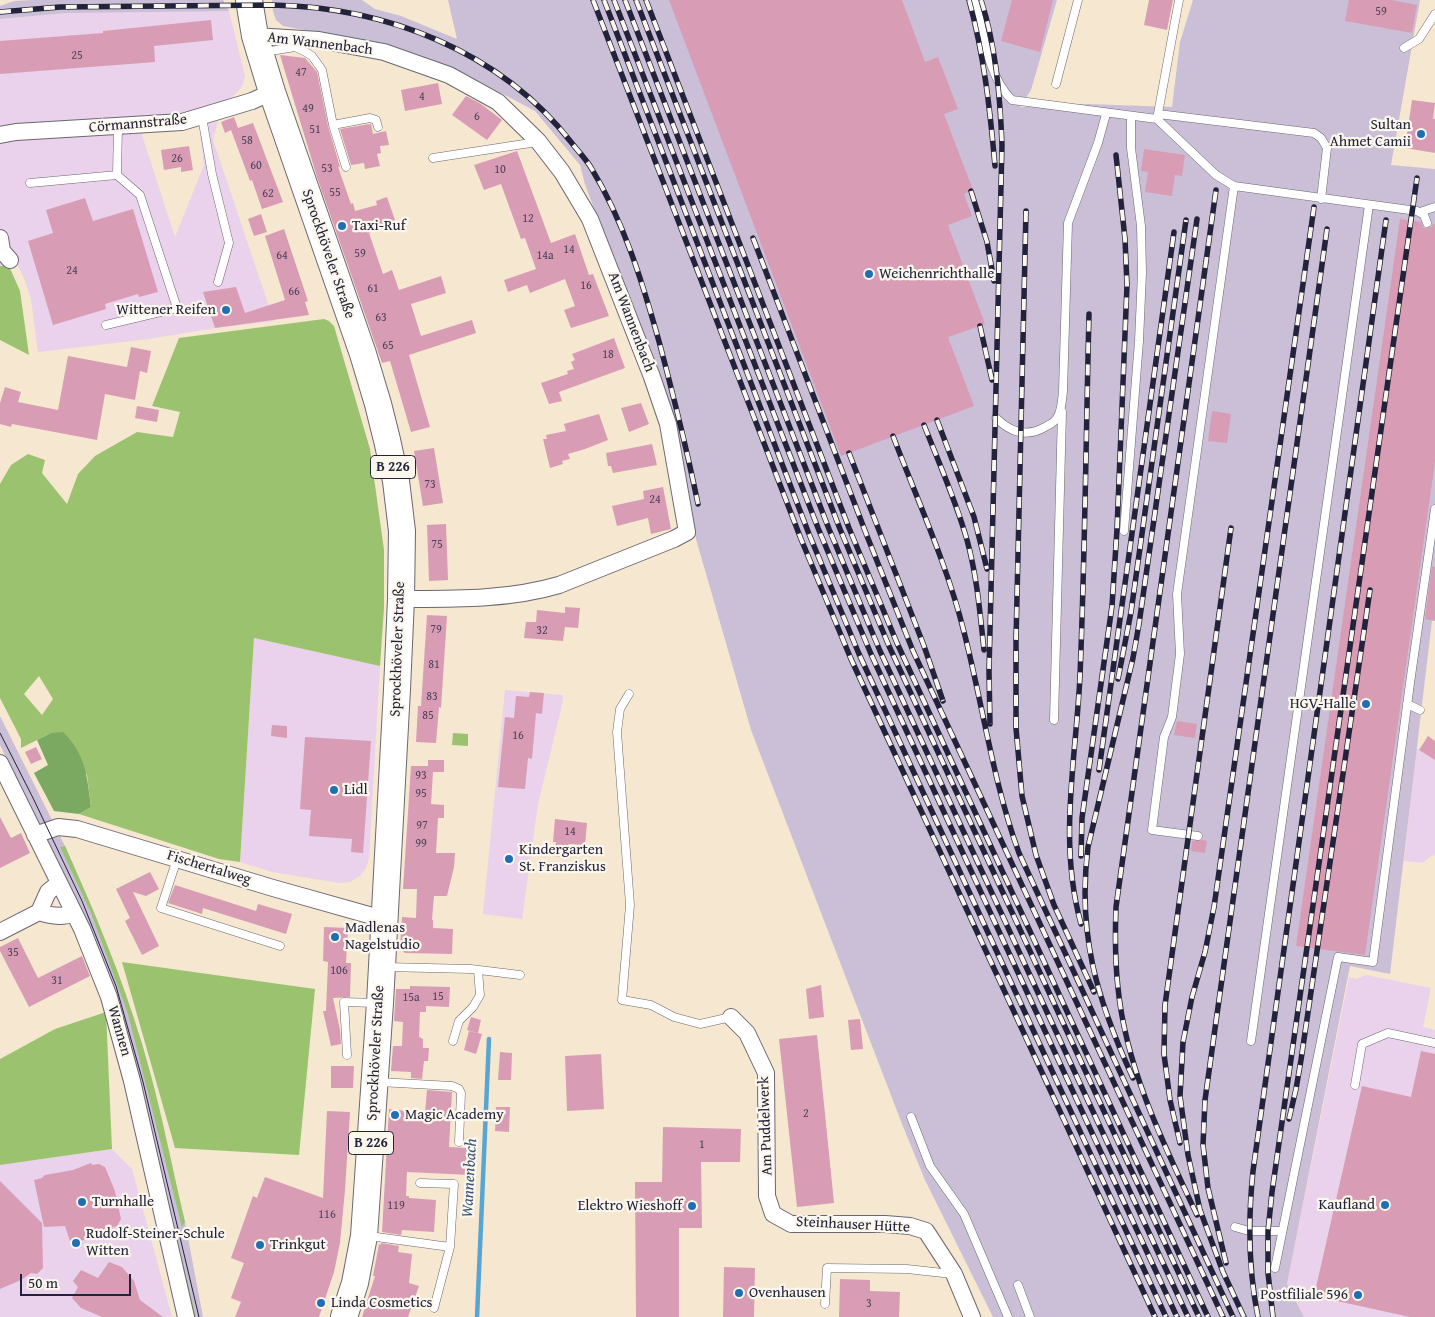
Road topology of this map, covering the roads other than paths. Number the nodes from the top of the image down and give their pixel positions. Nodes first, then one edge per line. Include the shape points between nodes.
1 (249, 0) edge
2 (975, 0) edge
3 (1078, 0) edge
4 (1179, 0) edge
5 (1435, 14) edge
6 (257, 44) junction
7 (1404, 48) dead end
8 (1056, 84) dead end
9 (272, 92) junction
10 (1106, 114) junction
11 (1131, 116) junction
12 (202, 117) junction
13 (1158, 117) junction
14 (333, 125) junction
15 (118, 126) junction
16 (378, 127) dead end
17 (0, 135) edge
18 (538, 141) junction
19 (433, 158) dead end
20 (346, 167) dead end
21 (117, 175) junction
22 (30, 182) dead end
23 (1234, 186) junction
24 (1321, 199) junction
25 (1369, 205) junction
26 (1435, 207) edge
27 (1420, 212) junction
28 (1426, 223) dead end
29 (0, 238) edge
30 (10, 260) dead end
31 (218, 282) dead end
32 (106, 325) dead end
33 (1062, 400) junction
34 (996, 418) dead end
35 (1435, 509) edge
36 (1124, 530) dead end
37 (401, 598) junction
38 (628, 694) dead end
39 (1408, 704) junction
40 (1420, 710) dead end
41 (1054, 720) dead end
42 (0, 763) edge
43 (35, 835) junction
44 (1198, 836) dead end
45 (177, 859) junction
46 (59, 883) junction
47 (39, 912) junction
48 (74, 913) junction
49 (383, 918) junction
50 (0, 932) edge
51 (280, 946) dead end
52 (381, 967) junction
53 (478, 970) junction
54 (520, 975) dead end
55 (380, 1003) junction
56 (731, 1017) joint
57 (453, 1041) dead end
58 (1251, 1041) dead end
59 (1435, 1042) edge
60 (347, 1055) dead end
61 (374, 1082) junction
62 (1355, 1085) dead end
63 (911, 1117) dead end
64 (459, 1142) dead end
65 (420, 1183) dead end
66 (773, 1214) joint
67 (1235, 1226) dead end
68 (1282, 1231) junction
69 (364, 1236) junction
70 (450, 1247) junction
71 (1275, 1268) dead end
72 (954, 1274) junction
73 (1018, 1285) dead end
74 (825, 1304) dead end
75 (434, 1308) dead end
76 (186, 1317) edge
77 (344, 1317) edge
78 (972, 1317) edge
79 (1008, 1317) edge
80 (1030, 1317) edge

1 - 6 main road, Sprockhöveler Straße / B 226
2 - 10 lane via 992,70 1003,92 1012,100
3 - 8 lane
4 - 13 lane
5 - 7 lane via 1419,39
6 - 9 main road, Sprockhöveler Straße / B 226
6 - 14 lane via 295,48 312,56 322,70
6 - 18 street, Am Wannenbach via 319,40 384,52 449,75 498,102
9 - 12 street, Cörmannstraße
9 - 37 main road, Sprockhöveler Straße / B 226 via 363,354 388,440 402,531
10 - 11 lane
10 - 33 lane via 1068,223
11 - 13 lane
11 - 36 lane via 1142,274
12 - 15 street, Cörmannstraße via 182,122
12 - 31 lane via 229,243
13 - 23 lane via 1216,175
13 - 24 lane via 1314,133 1327,148
14 - 16 lane via 370,118 376,120
14 - 20 lane
15 - 17 street, Cörmannstraße
15 - 21 lane
18 - 19 lane
18 - 37 street, Am Wannenbach via 562,172 590,219 652,377 668,424 687,532 541,590 455,598
21 - 22 lane
21 - 32 lane via 140,195 176,308
23 - 24 lane
23 - 44 lane via 1177,594 1179,661 1172,717 1164,737 1152,830
24 - 25 lane
25 - 27 lane
25 - 58 lane
26 - 27 lane
27 - 28 lane
29 - 30 street via 2,251
33 - 34 lane via 1057,418 1032,433 1012,430
33 - 41 lane
35 - 39 lane
37 - 49 main road, Sprockhöveler Straße / B 226
38 - 56 lane via 620,709 617,732 630,905 622,1000 651,1005 674,1017 700,1024
39 - 40 lane
39 - 68 lane via 1373,962 1338,957
42 - 43 street, Wannen
43 - 45 street, Fischertalweg via 66,827
43 - 46 street, Wannen
45 - 49 street, Fischertalweg
45 - 51 lane via 161,908
46 - 47 street via 48,892
46 - 48 street, Wannen
47 - 48 street via 57,916
47 - 50 street
48 - 76 street, Wannen via 97,965 119,1031
49 - 52 main road, Sprockhöveler Straße / B 226
52 - 53 lane
52 - 55 main road, Sprockhöveler Straße / B 226
53 - 54 lane
53 - 57 lane via 480,994 473,1007 459,1020
55 - 60 lane via 344,1002
55 - 61 main road, Sprockhöveler Straße / B 226
56 - 66 street, Am Puddelwerk via 747,1033 766,1073 767,1196
59 - 62 lane via 1388,1033 1362,1044
61 - 64 lane via 459,1089
61 - 69 main road, Sprockhöveler Straße / B 226
63 - 79 lane via 930,1166 964,1214
65 - 70 lane via 454,1184
66 - 72 street, Steinhauser Hütte via 791,1224 885,1224 926,1231
67 - 68 lane via 1249,1231
68 - 71 lane
69 - 70 lane
69 - 77 main road, Sprockhöveler Straße / B 226 via 355,1284
70 - 75 lane
72 - 74 lane via 827,1268
72 - 78 street, Steinhauser Hütte
73 - 80 lane

